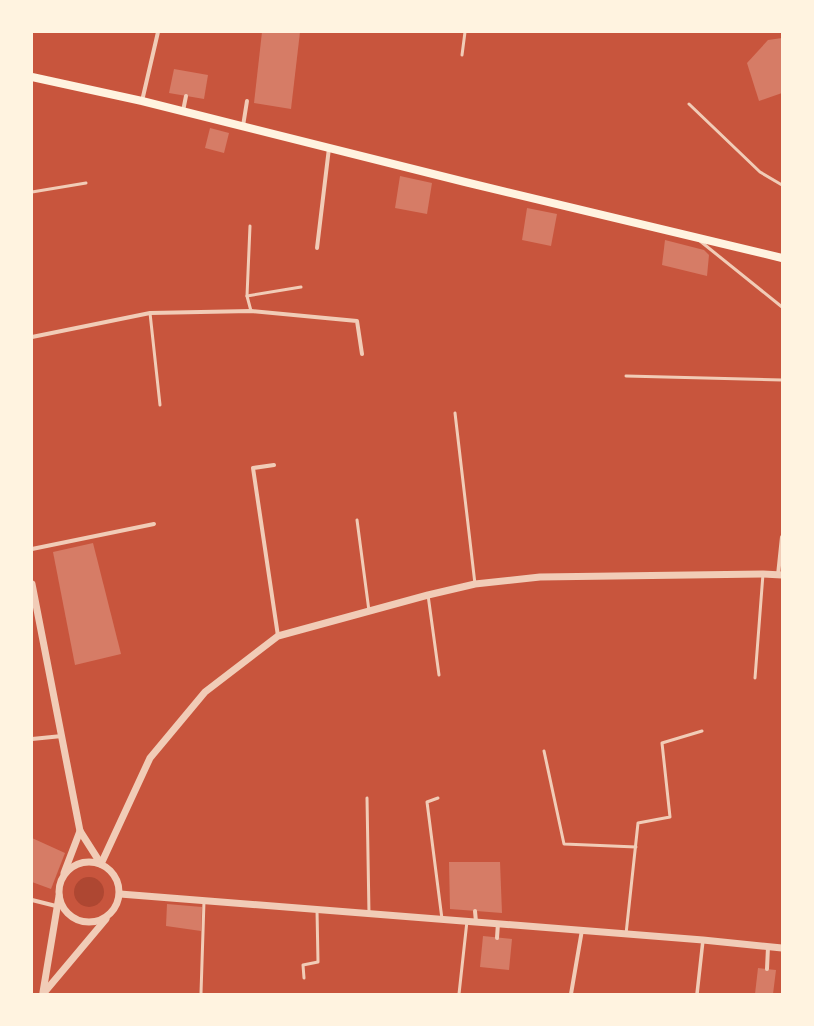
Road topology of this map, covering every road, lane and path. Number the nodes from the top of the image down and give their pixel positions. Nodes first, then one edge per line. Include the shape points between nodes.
1 (158, 32) edge
2 (466, 32) edge
3 (462, 55) dead end
4 (33, 77) edge
5 (186, 96) dead end
6 (142, 101) junction
7 (247, 101) dead end
8 (689, 104) dead end
9 (183, 111) junction
10 (243, 126) junction
11 (329, 148) junction
12 (86, 183) dead end
13 (782, 185) edge
14 (32, 192) edge
15 (250, 226) dead end
16 (696, 237) junction
17 (318, 248) dead end
18 (782, 258) edge
19 (301, 287) dead end
20 (246, 296) junction
21 (782, 307) edge
22 (251, 311) junction
23 (150, 313) junction
24 (32, 336) edge
25 (362, 354) dead end
26 (626, 376) dead end
27 (782, 380) edge
28 (160, 405) dead end
29 (455, 414) dead end
30 (274, 465) dead end
31 (357, 520) dead end
32 (154, 524) dead end
33 (782, 537) edge
34 (32, 548) edge
35 (763, 574) junction
36 (780, 575) edge
37 (32, 584) edge
38 (475, 584) junction
39 (428, 595) junction
40 (369, 611) junction
41 (278, 636) junction
42 (439, 675) dead end
43 (755, 678) dead end
44 (702, 731) dead end
45 (62, 736) junction
46 (32, 739) edge
47 (544, 751) dead end
48 (367, 798) dead end
49 (438, 798) dead end
50 (80, 830) junction
51 (636, 847) junction
52 (101, 864) junction
53 (61, 873) junction
54 (120, 894) junction
55 (59, 896) junction
56 (32, 900) edge
57 (204, 902) junction
58 (56, 906) junction
59 (317, 910) junction
60 (475, 911) dead end
61 (370, 914) junction
62 (108, 917) junction
63 (442, 919) junction
64 (467, 921) junction
65 (476, 922) junction
66 (498, 923) junction
67 (582, 930) junction
68 (626, 934) junction
69 (497, 938) dead end
70 (703, 940) junction
71 (768, 947) junction
72 (782, 948) edge
73 (767, 969) dead end
74 (304, 978) dead end
75 (201, 993) dead end
76 (43, 994) edge
77 (459, 994) edge
78 (571, 994) edge
79 (697, 994) edge

1 - 6 street
2 - 3 lane
4 - 6 main road
5 - 9 street
6 - 9 main road
7 - 10 street
8 - 13 lane via 760,172
9 - 10 main road
10 - 11 main road
11 - 16 main road
11 - 17 street
12 - 14 lane
15 - 20 lane
16 - 18 main road
16 - 21 lane
19 - 20 lane
20 - 22 lane
22 - 23 street
22 - 25 street via 357,321
23 - 24 street
23 - 28 lane
26 - 27 lane
29 - 38 lane
30 - 41 street via 253,468
31 - 40 lane
32 - 34 street
33 - 36 street
35 - 36 street
35 - 38 street via 540,577
35 - 43 lane
37 - 45 street
38 - 39 street
39 - 40 street
39 - 42 lane
40 - 41 street
41 - 52 street via 205,692 150,758
44 - 51 lane via 662,743 670,817 638,823
45 - 46 street
45 - 50 street
47 - 51 lane via 564,844
48 - 61 lane
49 - 63 lane via 427,802
50 - 52 street
50 - 53 street
51 - 68 lane
52 - 53 street via 87,862
52 - 54 street via 111,871 118,881
53 - 55 street
54 - 57 street via 185,903
54 - 62 street via 117,906
55 - 58 street
55 - 62 street via 68,915 77,921 99,922
56 - 58 street
57 - 59 street
57 - 75 lane
58 - 76 street
59 - 61 street
59 - 74 lane via 318,962 304,965
60 - 65 street
61 - 63 street
62 - 76 street
63 - 64 street
64 - 65 street
64 - 77 lane
65 - 66 street
66 - 67 street
66 - 69 street
67 - 68 street
67 - 78 street
68 - 70 street
70 - 71 street
70 - 79 street
71 - 72 street
71 - 73 street

